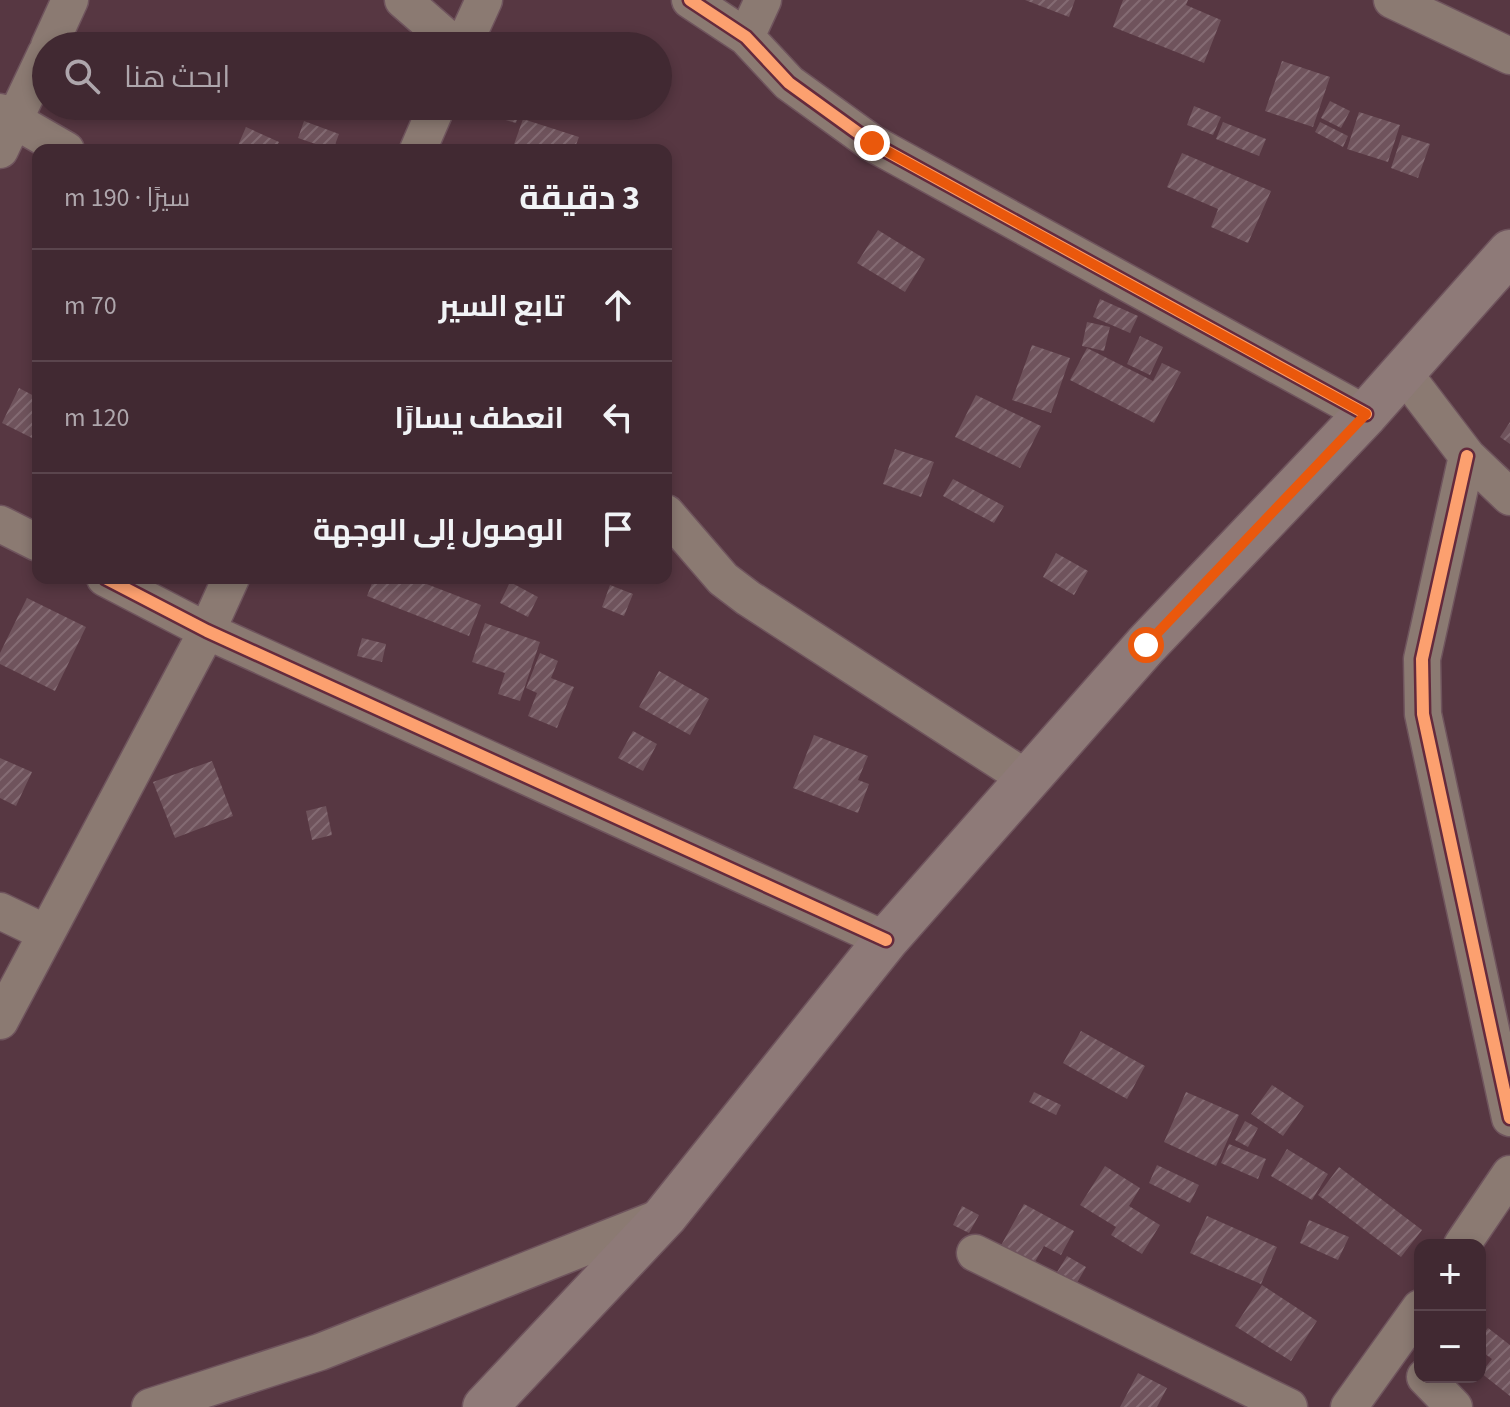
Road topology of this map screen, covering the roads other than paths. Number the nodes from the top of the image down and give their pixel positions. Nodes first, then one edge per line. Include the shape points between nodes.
1 (70, 0) edge
2 (403, 0) edge
3 (484, 0) edge
4 (690, 0) edge
5 (763, 0) edge
6 (1392, 0) edge
7 (55, 32) edge
8 (440, 32) edge
9 (469, 32) edge
10 (746, 37) junction
11 (1510, 56) edge
12 (32, 79) edge
13 (431, 120) edge
14 (5, 128) edge
15 (49, 144) edge
16 (421, 144) edge
17 (1510, 252) edge
18 (1403, 372) junction
19 (1366, 414) junction
20 (1467, 456) junction
21 (1510, 497) edge
22 (672, 520) edge
23 (0, 524) edge
24 (32, 540) edge
25 (117, 584) edge
26 (228, 584) edge
27 (207, 631) junction
28 (1029, 780) junction
29 (0, 911) edge
30 (46, 933) junction
31 (886, 940) junction
32 (0, 1021) edge
33 (1510, 1118) edge
34 (1510, 1174) edge
35 (665, 1216) junction
36 (1466, 1239) edge
37 (975, 1253) dead end
38 (1418, 1311) edge
39 (1394, 1346) junction
40 (1414, 1366) edge
41 (1431, 1383) edge
42 (150, 1407) edge
43 (485, 1407) edge
44 (1289, 1407) edge
45 (1349, 1407) edge
46 (1454, 1407) edge

1 - 7 street
2 - 8 street
3 - 9 street
4 - 10 street
5 - 10 street
6 - 11 street
10 - 19 street via 789,83 872,143
12 - 14 street
13 - 16 street
14 - 15 street
17 - 18 main road
18 - 19 main road
18 - 20 street
19 - 28 main road via 1146,645
20 - 21 street
20 - 33 street via 1422,659 1423,714
22 - 28 street via 723,579 748,598
23 - 24 street
25 - 27 street
26 - 27 street
27 - 30 street
27 - 31 street
28 - 31 main road
29 - 30 street
30 - 32 street
31 - 35 main road
34 - 36 street
35 - 42 street via 320,1352
35 - 43 main road
37 - 44 street
38 - 39 street
39 - 40 street
39 - 45 street
41 - 46 street

